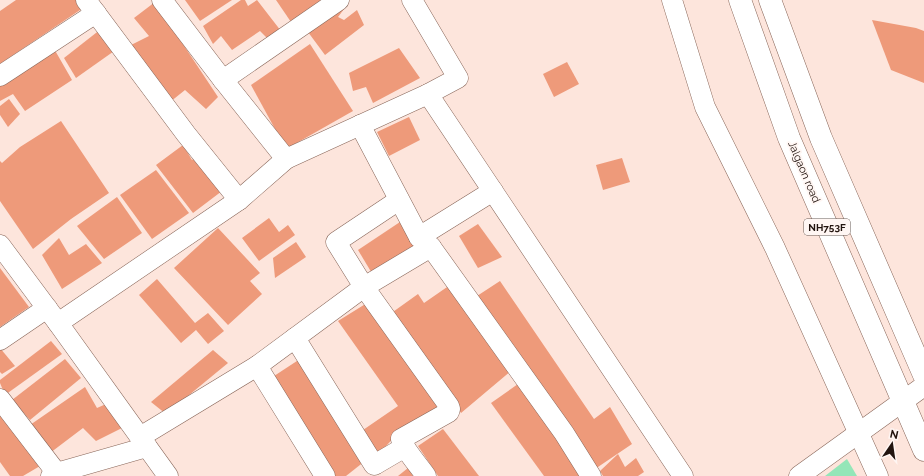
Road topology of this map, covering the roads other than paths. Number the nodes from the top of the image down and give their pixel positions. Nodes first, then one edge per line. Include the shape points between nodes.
1 (339, 0) edge
2 (412, 0) edge
3 (672, 0) edge
4 (740, 0) edge
5 (770, 0) edge
6 (168, 2) edge
7 (91, 6) edge
8 (0, 76) edge
9 (223, 80) junction
10 (428, 94) junction
11 (360, 125) junction
12 (286, 159) junction
13 (493, 191) junction
14 (239, 200) junction
15 (399, 200) junction
16 (425, 242) junction
17 (0, 245) edge
18 (364, 287) junction
19 (53, 316) junction
20 (295, 338) junction
21 (0, 340) edge
22 (257, 366) junction
23 (924, 375) edge
24 (924, 386) edge
25 (0, 400) edge
26 (903, 401) junction
27 (858, 433) junction
28 (143, 442) junction
29 (405, 447) junction
30 (924, 450) edge
31 (55, 475) edge
32 (168, 476) edge
33 (325, 476) edge
34 (426, 476) edge
35 (591, 476) edge
36 (683, 476) edge
37 (799, 476) edge
38 (878, 476) edge

1 - 9 street
2 - 10 street via 458,78
3 - 27 street via 705,107 775,248
4 - 26 highway, Jalgaon road / NH753F via 789,138
5 - 23 highway, NH753F via 820,138
6 - 9 street
7 - 8 street
7 - 14 street via 186,134
9 - 12 street
10 - 11 street
10 - 13 street
11 - 12 street
11 - 15 street
12 - 14 street
13 - 16 street
13 - 36 street
14 - 19 street
15 - 16 street
15 - 18 street via 336,242
16 - 18 street
16 - 35 street via 564,433
17 - 19 street
18 - 20 street
18 - 29 street via 450,409 449,412 401,438
19 - 21 street
19 - 28 street
20 - 22 street
20 - 29 street via 374,465
22 - 28 street
22 - 33 street
24 - 26 street
25 - 31 street
26 - 27 street
26 - 30 highway, Jalgaon road / NH753F
27 - 37 street
27 - 38 street
28 - 31 street
28 - 32 street
29 - 34 street

